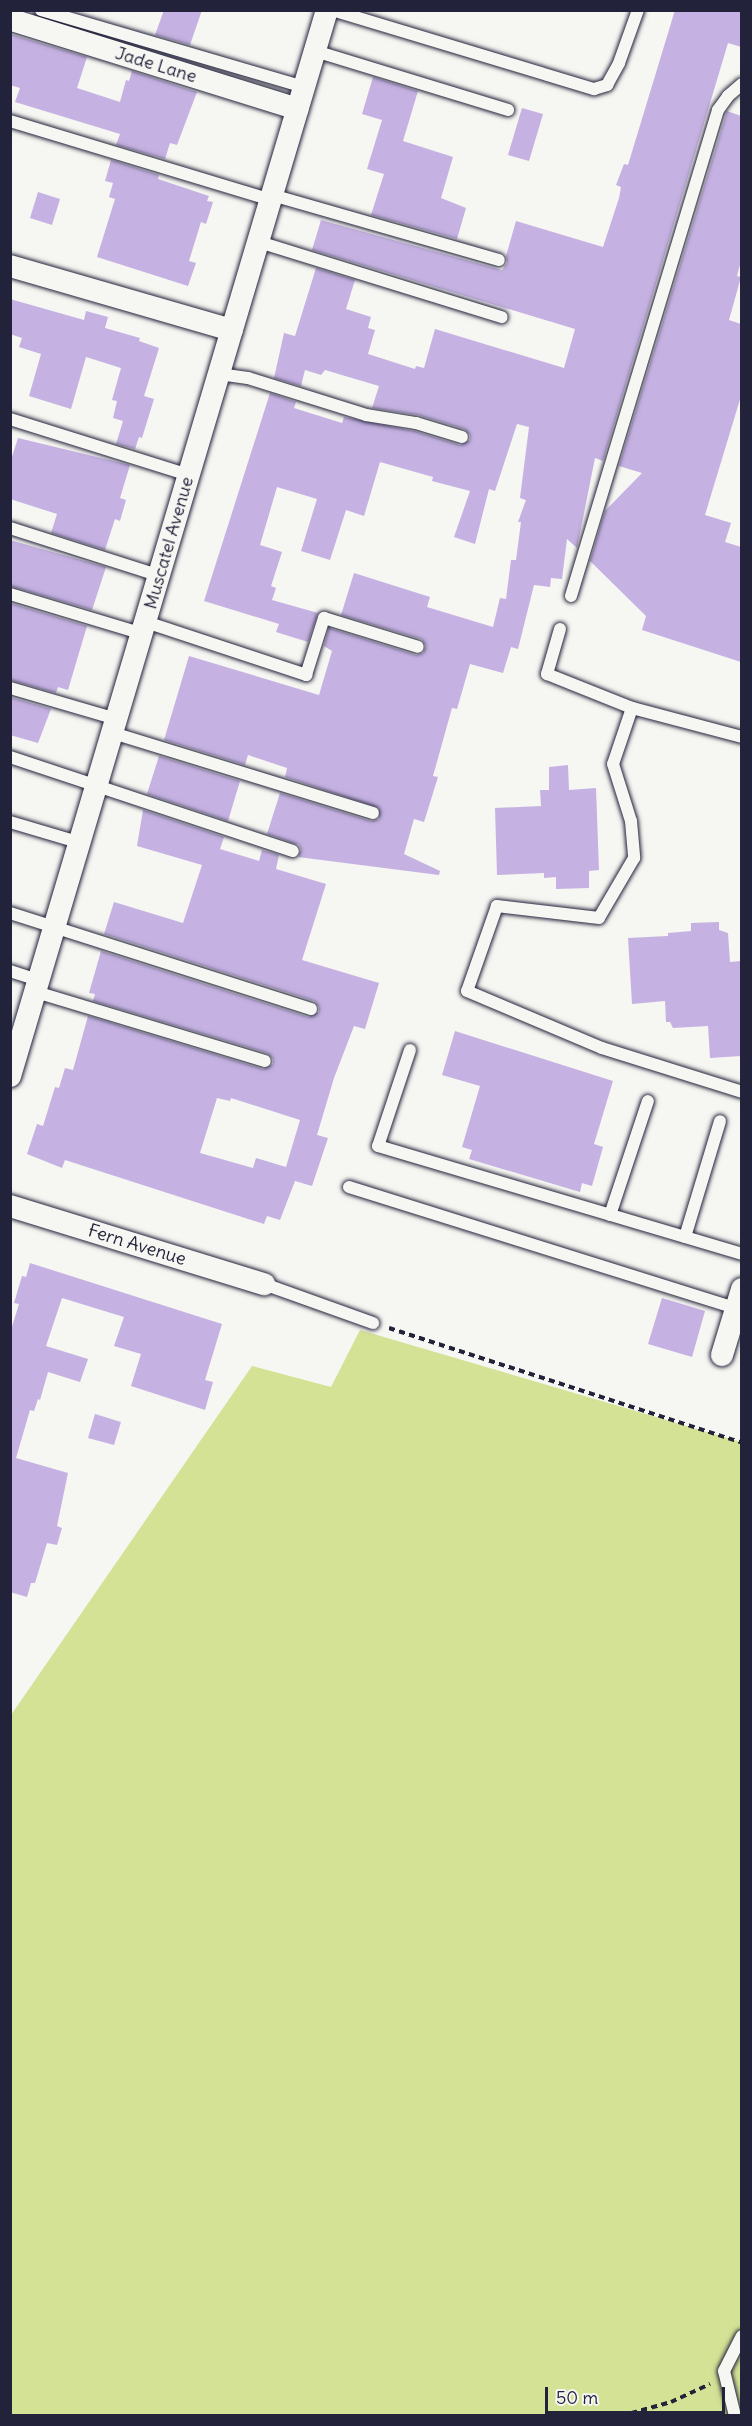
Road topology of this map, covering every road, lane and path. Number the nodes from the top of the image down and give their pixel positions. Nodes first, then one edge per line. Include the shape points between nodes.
1 (41, 10) edge
2 (327, 10) edge
3 (332, 10) edge
4 (638, 10) edge
5 (15, 21) dead end
6 (315, 51) junction
7 (741, 84) edge
8 (304, 87) junction
9 (298, 109) junction
10 (508, 110) dead end
11 (10, 121) edge
12 (272, 197) junction
13 (259, 242) junction
14 (498, 260) dead end
15 (10, 266) edge
16 (502, 317) dead end
17 (232, 330) junction
18 (219, 374) junction
19 (10, 419) edge
20 (462, 437) dead end
21 (189, 475) junction
22 (10, 528) edge
23 (160, 576) junction
24 (10, 594) edge
25 (571, 596) dead end
26 (144, 628) junction
27 (560, 629) dead end
28 (418, 647) dead end
29 (10, 688) edge
30 (632, 708) junction
31 (115, 726) junction
32 (741, 737) edge
33 (10, 757) edge
34 (98, 784) junction
35 (373, 813) dead end
36 (10, 822) edge
37 (81, 843) junction
38 (293, 851) dead end
39 (10, 913) edge
40 (56, 927) junction
41 (10, 971) edge
42 (38, 987) junction
43 (311, 1009) dead end
44 (16, 1041) edge
45 (410, 1050) dead end
46 (265, 1061) dead end
47 (10, 1076) edge
48 (741, 1092) edge
49 (648, 1101) dead end
50 (720, 1121) dead end
51 (349, 1187) dead end
52 (10, 1206) edge
53 (610, 1215) junction
54 (685, 1238) junction
55 (741, 1254) edge
56 (264, 1284) joint
57 (739, 1299) edge
58 (373, 1323) joint
59 (722, 1355) dead end
60 (741, 1443) edge
61 (741, 2336) edge
62 (724, 2371) junction
63 (621, 2415) edge
64 (735, 2415) edge

1 - 8 lane
2 - 6 street, Muscatel Avenue
3 - 4 lane via 594,90 607,85
5 - 9 street, Jade Lane
6 - 8 street, Muscatel Avenue
6 - 10 lane
7 - 25 lane via 718,110
8 - 9 street, Muscatel Avenue
9 - 12 street, Muscatel Avenue
11 - 12 lane
12 - 13 street, Muscatel Avenue
12 - 14 lane
13 - 16 lane
13 - 17 street, Muscatel Avenue
15 - 17 street
17 - 18 street, Muscatel Avenue
18 - 20 lane via 248,378 366,415 416,423
18 - 21 street, Muscatel Avenue
19 - 21 lane
21 - 23 street, Muscatel Avenue
22 - 23 lane
23 - 26 street, Muscatel Avenue
24 - 26 lane
26 - 28 lane via 306,675 324,618
26 - 31 street, Muscatel Avenue
27 - 30 lane via 547,674
29 - 31 lane
30 - 32 lane
30 - 48 lane via 613,764 632,821 634,858 599,918 497,906 467,991 602,1048
31 - 34 street, Muscatel Avenue
31 - 35 lane
33 - 34 lane
34 - 37 street, Muscatel Avenue
34 - 38 lane
36 - 37 lane
37 - 40 street, Muscatel Avenue
39 - 40 lane
40 - 42 street, Muscatel Avenue
40 - 43 lane
41 - 42 lane
42 - 44 street, Muscatel Avenue
42 - 46 lane
44 - 47 street, Muscatel Avenue
45 - 53 lane via 378,1146
49 - 53 lane
50 - 54 lane
51 - 57 lane
52 - 56 street, Fern Avenue
53 - 54 lane
54 - 55 lane
56 - 58 lane
57 - 59 street
58 - 60 path
61 - 62 lane
62 - 63 path via 705,2388
62 - 64 lane

